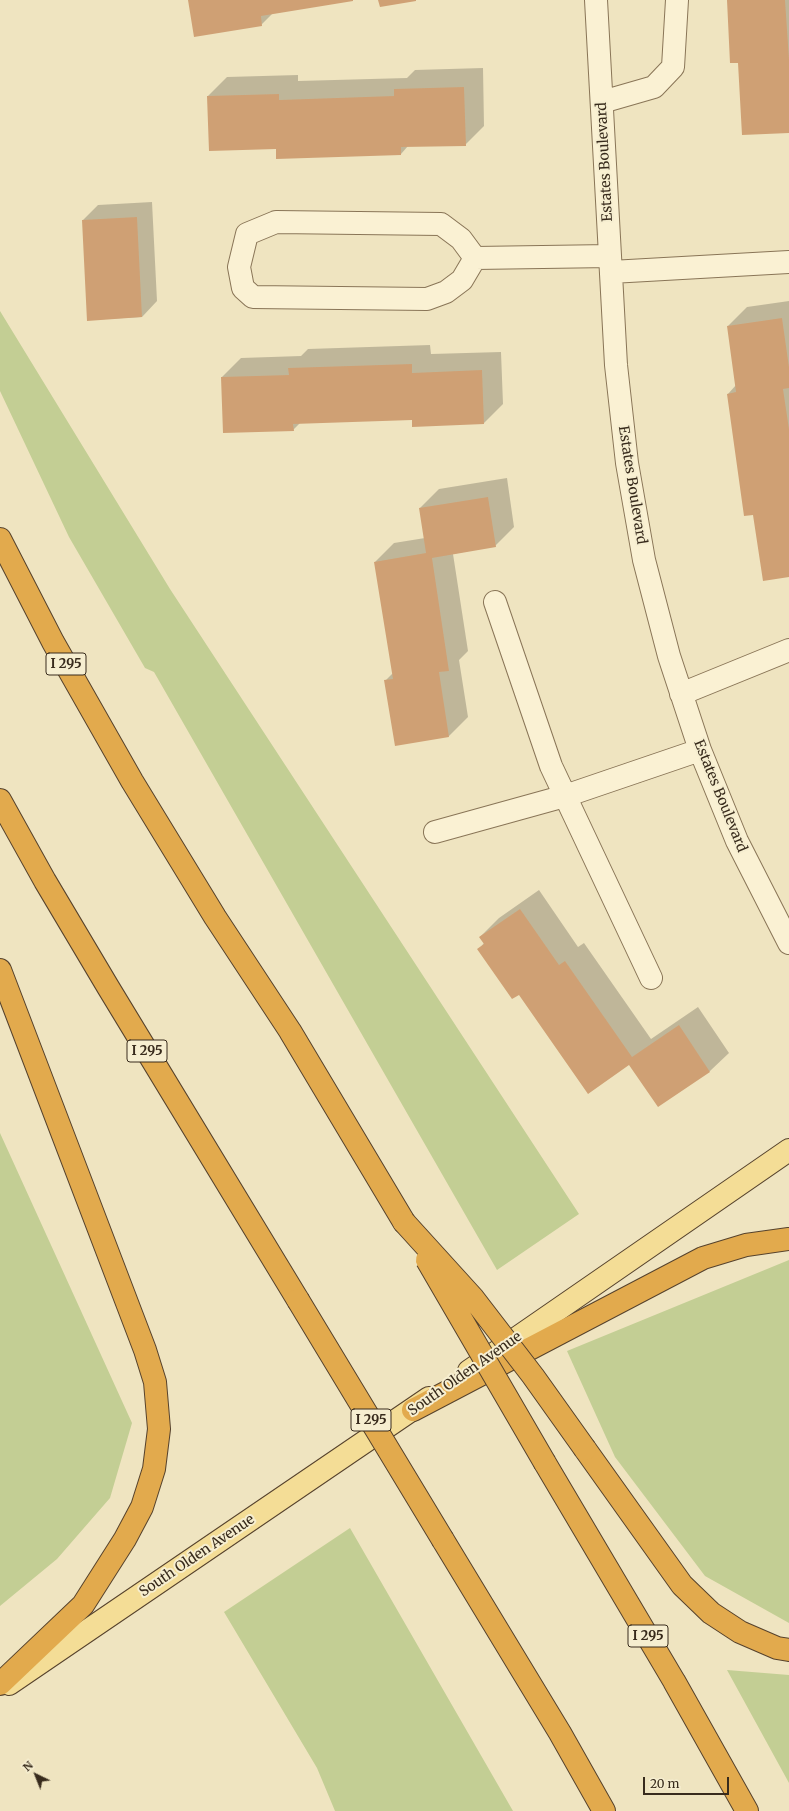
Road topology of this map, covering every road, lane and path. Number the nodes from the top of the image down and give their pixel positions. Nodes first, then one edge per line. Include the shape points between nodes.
1 (596, 0) edge
2 (677, 0) edge
3 (602, 102) junction
4 (475, 258) junction
5 (789, 262) edge
6 (610, 264) junction
7 (0, 539) edge
8 (495, 602) dead end
9 (789, 650) edge
10 (681, 694) junction
11 (700, 750) junction
12 (565, 796) junction
13 (0, 800) edge
14 (435, 832) dead end
15 (789, 943) edge
16 (0, 970) edge
17 (651, 978) dead end
18 (789, 1150) edge
19 (404, 1222) junction
20 (789, 1239) edge
21 (413, 1410) junction
22 (789, 1650) edge
23 (0, 1684) edge
24 (0, 1690) edge
25 (604, 1811) edge
26 (747, 1811) edge

1 - 3 street, Estates Boulevard
2 - 3 street via 673,67 654,87
3 - 6 street, Estates Boulevard
4 - 4 street via 462,280 446,292 426,299 253,297 243,288 239,267 247,234 276,222 441,224 461,239
4 - 6 street
5 - 6 street
6 - 10 street, Estates Boulevard via 616,365 627,463 644,560
7 - 19 highway, I 295 via 53,642 132,781 215,917 290,1031
8 - 12 street via 551,766
9 - 10 street
10 - 11 street, Estates Boulevard
11 - 12 street
11 - 15 street, Estates Boulevard via 737,841
12 - 14 street
12 - 17 street
13 - 25 highway, I 295, bridge via 45,881 560,1733
16 - 23 highway via 146,1350 155,1382 159,1429 154,1469 142,1507 125,1539 83,1605
18 - 21 main road, South Olden Avenue
19 - 22 highway, bridge via 473,1298 533,1376 682,1585 710,1612 740,1632 777,1648
19 - 26 highway, I 295, bridge
20 - 21 highway via 746,1245 703,1258
21 - 24 main road, South Olden Avenue

